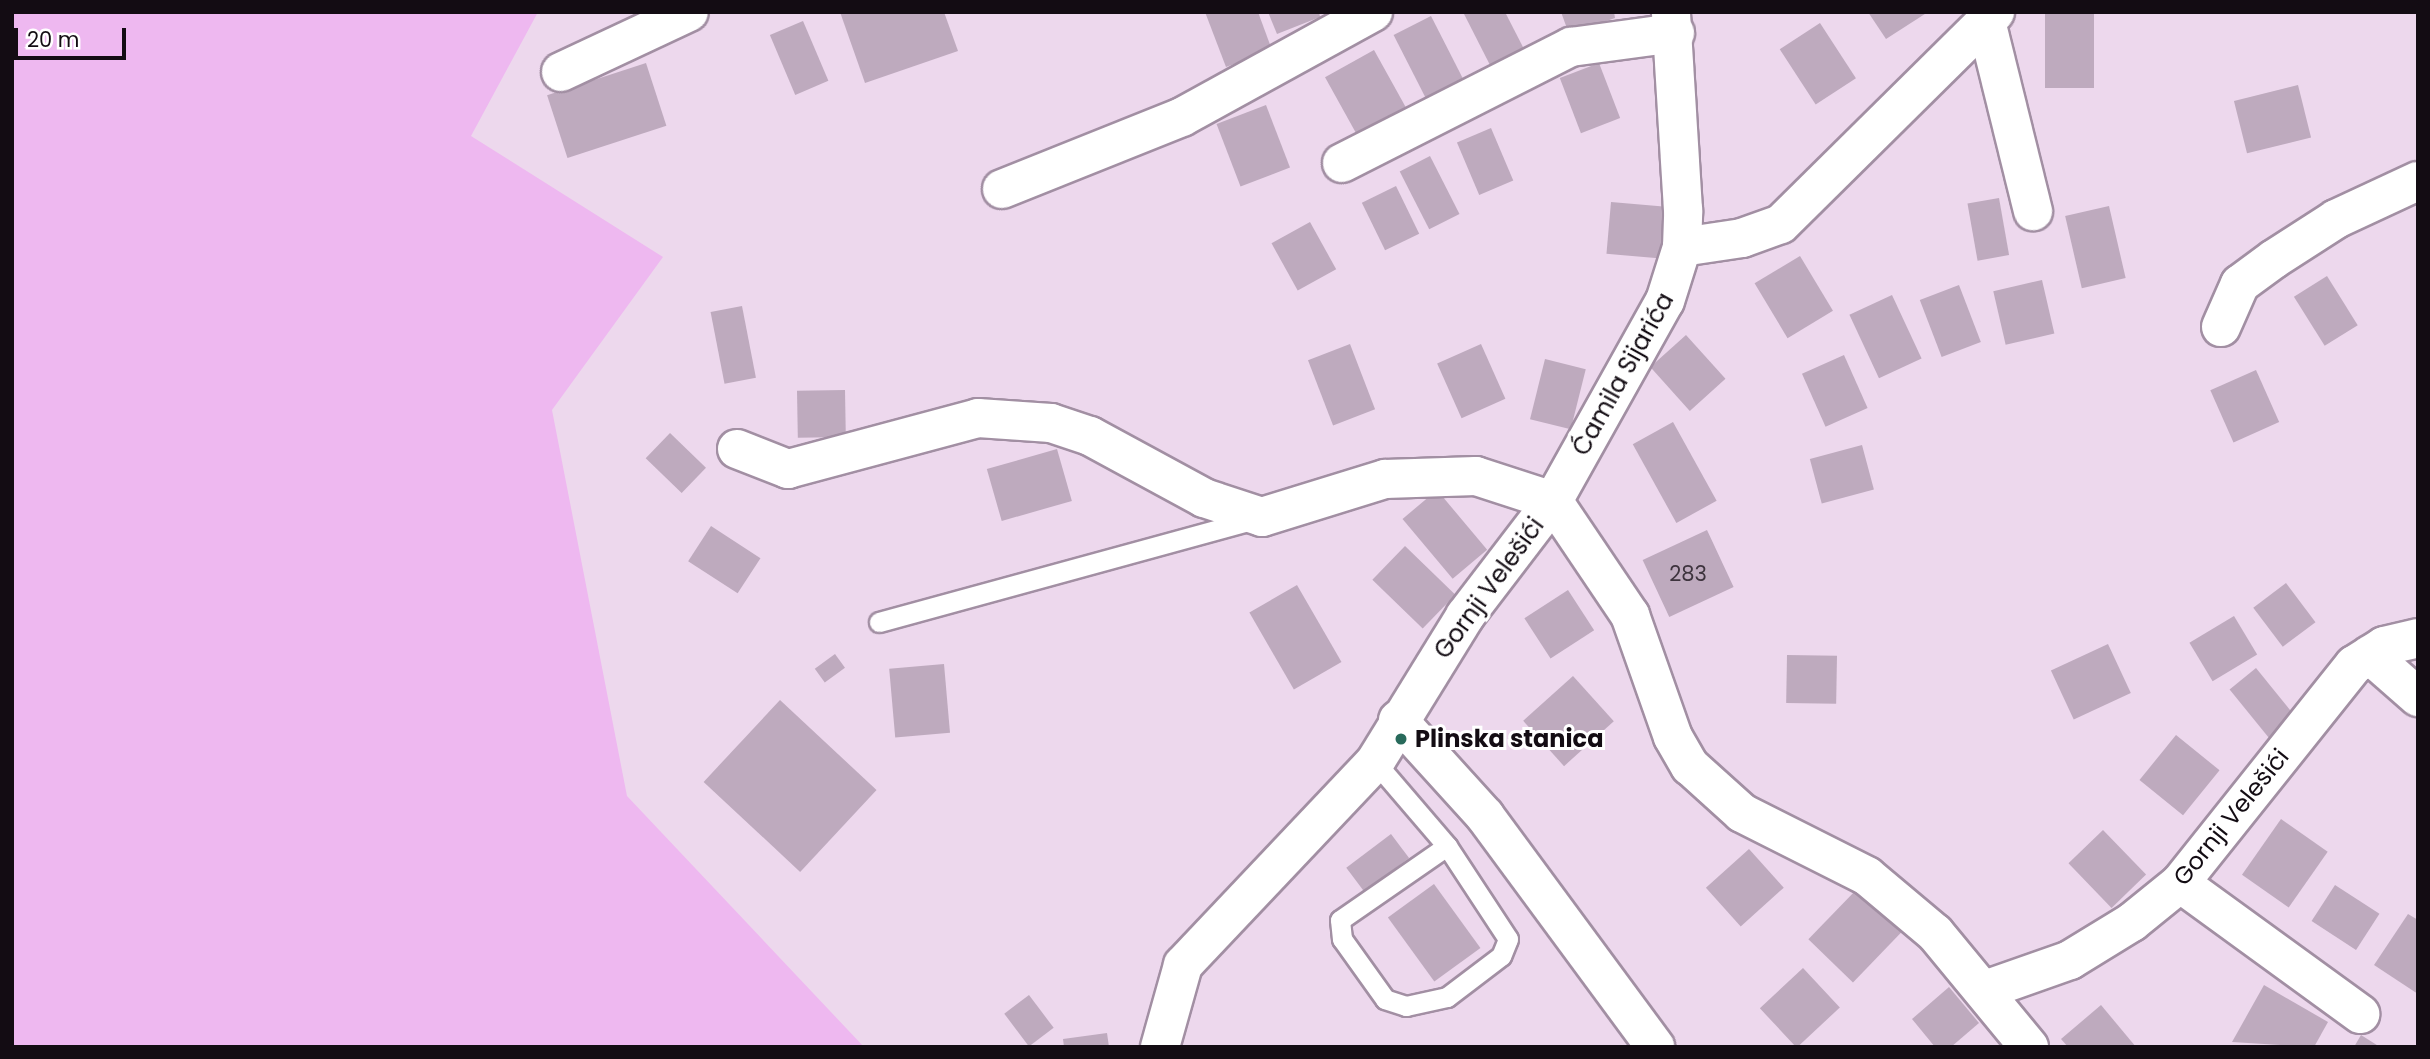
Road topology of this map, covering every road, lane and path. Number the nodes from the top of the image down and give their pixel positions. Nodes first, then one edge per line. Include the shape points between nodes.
1 (689, 12) edge
2 (1373, 12) edge
3 (1991, 17) edge
4 (1673, 23) edge
5 (561, 72) dead end
6 (1342, 163) dead end
7 (2418, 181) edge
8 (1002, 188) dead end
9 (2033, 211) dead end
10 (1682, 247) junction
11 (2221, 327) dead end
12 (737, 449) dead end
13 (1552, 501) junction
14 (1262, 517) junction
15 (879, 622) dead end
16 (2418, 638) edge
17 (2370, 655) junction
18 (2418, 697) edge
19 (1398, 720) junction
20 (1375, 762) junction
21 (1447, 846) junction
22 (2180, 883) junction
23 (1985, 990) junction
24 (2360, 1014) dead end
25 (1160, 1047) edge
26 (1655, 1047) edge
27 (2029, 1047) edge

1 - 5 street
2 - 8 street via 1182,117
3 - 9 street
3 - 10 street via 1781,225
4 - 6 street, Ćamila Sijarića via 1571,47
4 - 10 street, Ćamila Sijarića
7 - 11 street via 2336,219 2240,284
10 - 13 street, Ćamila Sijarića via 1665,301
12 - 14 street via 788,468 978,418 1051,423 1090,436 1204,498
13 - 14 street via 1476,476 1385,480
13 - 19 street, Gornji Velešići via 1465,616
13 - 23 street, Gornji Velešići via 1613,582 1673,737 1697,775 1742,813 1867,876 1935,933
14 - 15 lane
16 - 17 street, Gornji Velešići
17 - 18 street
17 - 22 street, Gornji Velešići via 2328,691
19 - 20 street, Gornji Velešići
19 - 26 street via 1485,817
20 - 21 lane
20 - 25 street, Gornji Velešići via 1296,851 1200,940 1171,994
21 - 21 lane via 1508,939 1501,956 1447,997 1406,1006 1385,999 1342,939 1340,920
22 - 23 street, Gornji Velešići via 2070,960
22 - 24 street
23 - 27 street, Gornji Velešići

